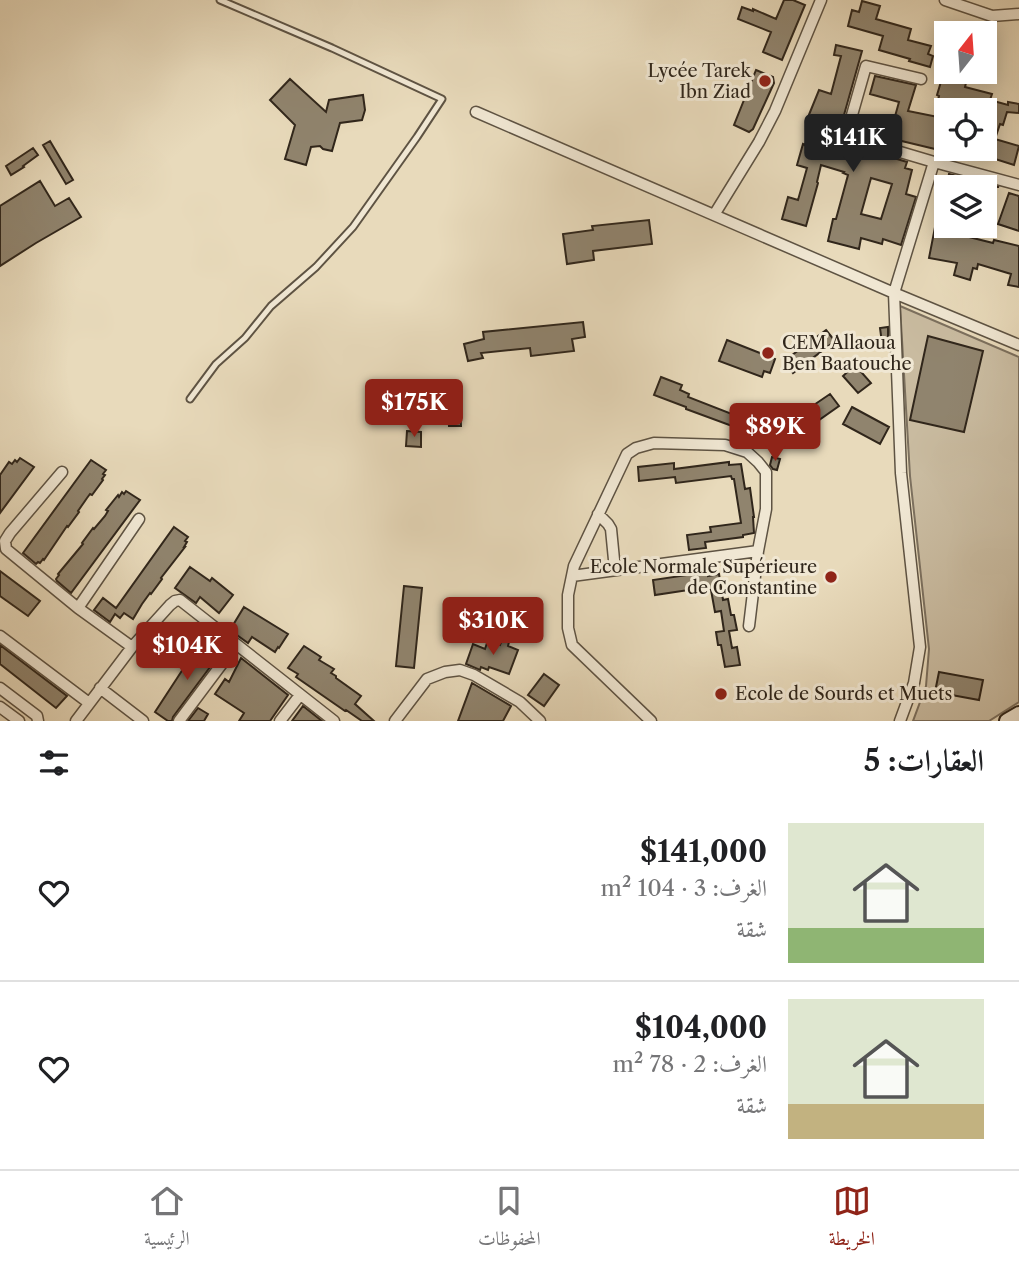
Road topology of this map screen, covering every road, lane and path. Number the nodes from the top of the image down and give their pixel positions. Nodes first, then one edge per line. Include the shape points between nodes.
1 (219, 0) edge
2 (821, 0) edge
3 (945, 0) edge
4 (1019, 14) edge
5 (921, 79) dead end
6 (476, 112) dead end
7 (934, 162) junction
8 (1019, 185) edge
9 (714, 215) junction
10 (894, 293) junction
11 (1019, 345) edge
12 (190, 399) dead end
13 (62, 471) dead end
14 (598, 514) junction
15 (139, 519) dead end
16 (758, 551) junction
17 (615, 570) junction
18 (572, 576) junction
19 (78, 608) junction
20 (750, 626) dead end
21 (0, 636) edge
22 (236, 645) junction
23 (132, 647) junction
24 (0, 688) edge
25 (100, 688) junction
26 (300, 695) junction
27 (89, 703) junction
28 (0, 707) edge
29 (1019, 714) edge
30 (19, 721) edge
31 (38, 721) edge
32 (76, 721) edge
33 (143, 721) edge
34 (179, 721) edge
35 (280, 721) edge
36 (334, 721) edge
37 (395, 721) edge
38 (540, 721) edge
39 (651, 721) edge
40 (900, 721) edge
41 (1007, 721) edge

1 - 12 lane via 442,99 353,227 216,364
2 - 9 street via 775,111
3 - 4 street via 992,16
5 - 7 street via 866,66 846,136
6 - 9 street
7 - 8 street
7 - 10 street
9 - 10 street
10 - 11 street
10 - 40 street via 901,473 920,647 914,683
13 - 19 street via 5,541 6,549
14 - 16 street via 627,454 636,447 654,443 725,445 747,452 766,472 766,509
14 - 17 street via 611,529
14 - 18 street
15 - 19 street
16 - 17 street
16 - 20 street
17 - 18 street
18 - 39 street via 568,595 572,645
19 - 23 street
21 - 27 street
22 - 23 street via 180,600
22 - 26 street
22 - 34 street
23 - 25 street
24 - 31 street
25 - 27 street
25 - 33 street
26 - 35 street
26 - 36 street
27 - 32 street
28 - 30 street
29 - 41 main road
37 - 38 street via 427,679 460,670 520,702

